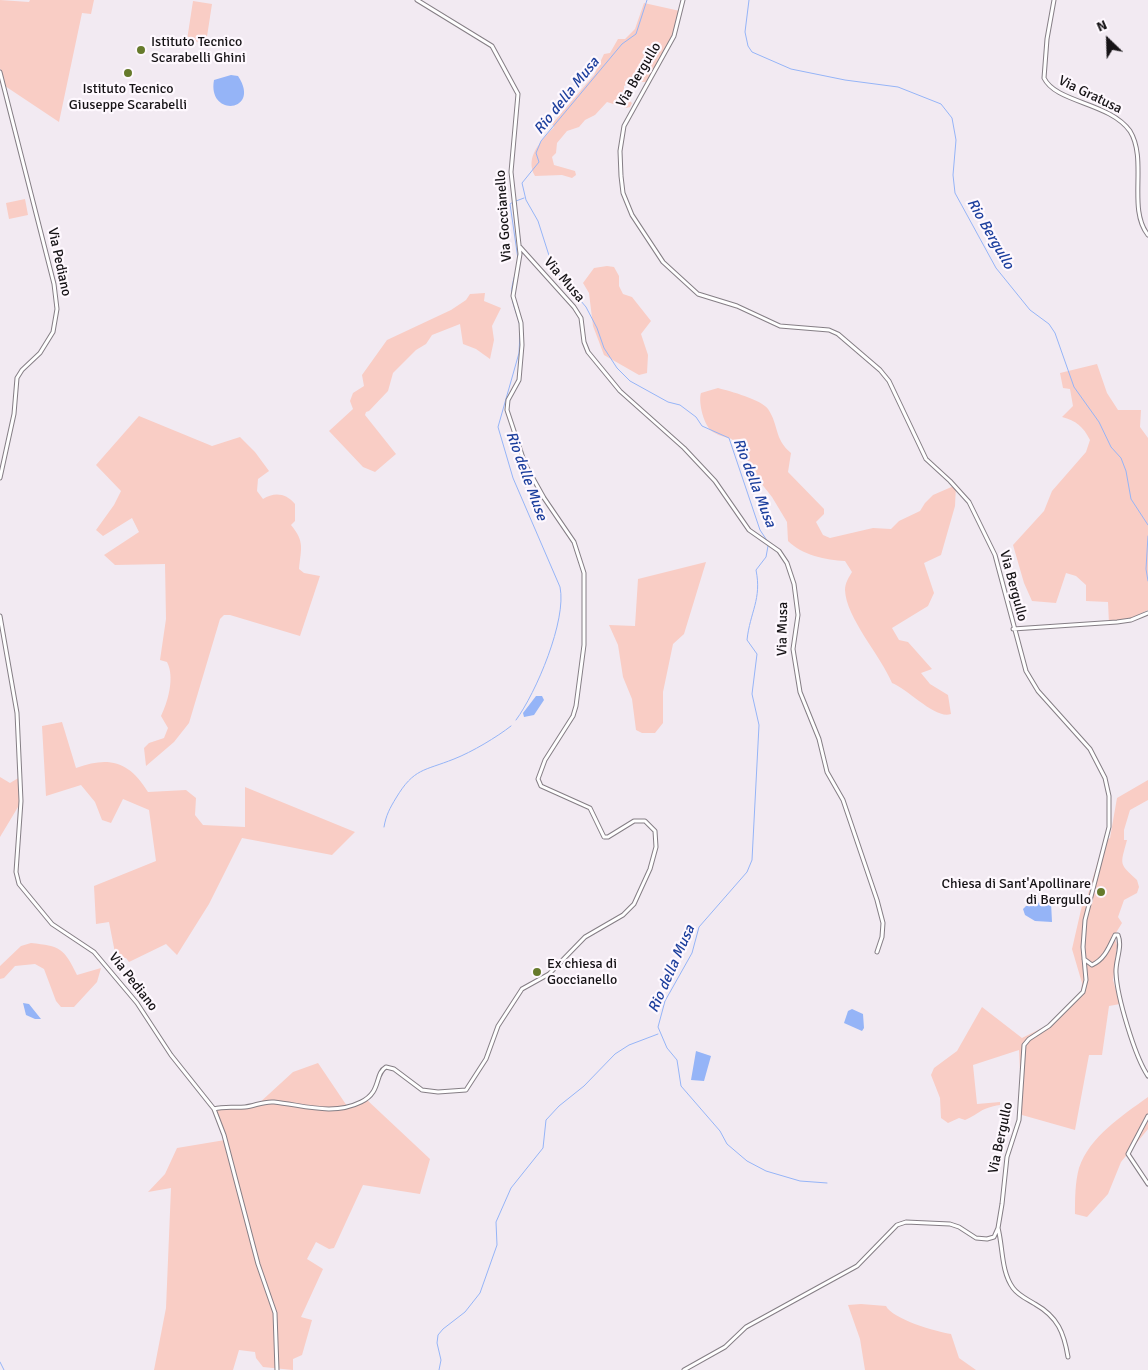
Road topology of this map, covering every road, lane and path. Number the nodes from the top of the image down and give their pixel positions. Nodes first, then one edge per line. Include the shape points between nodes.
1 (417, 0) edge
2 (683, 0) edge
3 (1054, 0) edge
4 (0, 72) edge
5 (1148, 235) edge
6 (520, 246) junction
7 (0, 478) edge
8 (1148, 613) edge
9 (0, 616) edge
10 (1013, 629) junction
11 (878, 952) dead end
12 (1084, 958) junction
13 (1148, 1076) edge
14 (214, 1109) junction
15 (1148, 1116) edge
16 (1148, 1184) edge
17 (998, 1228) junction
18 (1068, 1357) dead end
19 (277, 1370) edge
20 (684, 1370) edge

1 - 6 street, Via Goccianello via 489,43 516,90 518,101 511,172
2 - 10 street, Via Bergullo via 674,36 624,126 621,176 623,193 632,215 663,262 698,294 737,306 780,326 830,330 880,370 896,394 926,459 969,502 988,539
3 - 5 street, Via Gratusa via 1044,78 1054,92 1093,106 1130,131 1137,152 1142,228
4 - 7 street, Via Pediano via 54,284 57,309 53,332 46,346 17,378 14,414
6 - 11 street, Via Musa via 571,303 581,318 588,352 620,391 684,448 718,485 749,530 785,558 794,584 798,616 793,648 798,686 819,739 827,772 843,800 877,900 883,924
6 - 14 street, Via Goccianello via 513,296 521,329 520,367 507,405 508,416 531,476 574,542 582,562 585,587 584,645 573,716 545,760 538,779 541,786 590,808 604,837 634,821 650,825 657,838 650,869 630,909 586,937 549,974 522,988 498,1026 486,1059 466,1090 422,1090 394,1069 386,1067 380,1072 372,1095 353,1106 320,1109 262,1102 246,1107
8 - 10 street via 1117,622
9 - 14 street, Via Pediano via 17,713 21,801 16,872 19,884 52,924 94,952 137,1003 171,1055
10 - 12 street, Via Bergullo via 1030,679 1060,717 1082,738 1108,786 1108,827 1085,920
12 - 13 street via 1090,964 1096,963 1118,935 1116,985
12 - 17 street, Via Bergullo via 1086,980 1083,992 1049,1026 1029,1039 1022,1049 1020,1112 1007,1157
14 - 19 street, Via Pediano via 275,1313
15 - 16 street via 1128,1154
17 - 18 street, Via Bergullo via 1010,1284 1020,1296 1055,1320 1066,1337
17 - 20 street via 994,1237 983,1239 950,1224 906,1222 897,1225 857,1266 746,1327 725,1347

